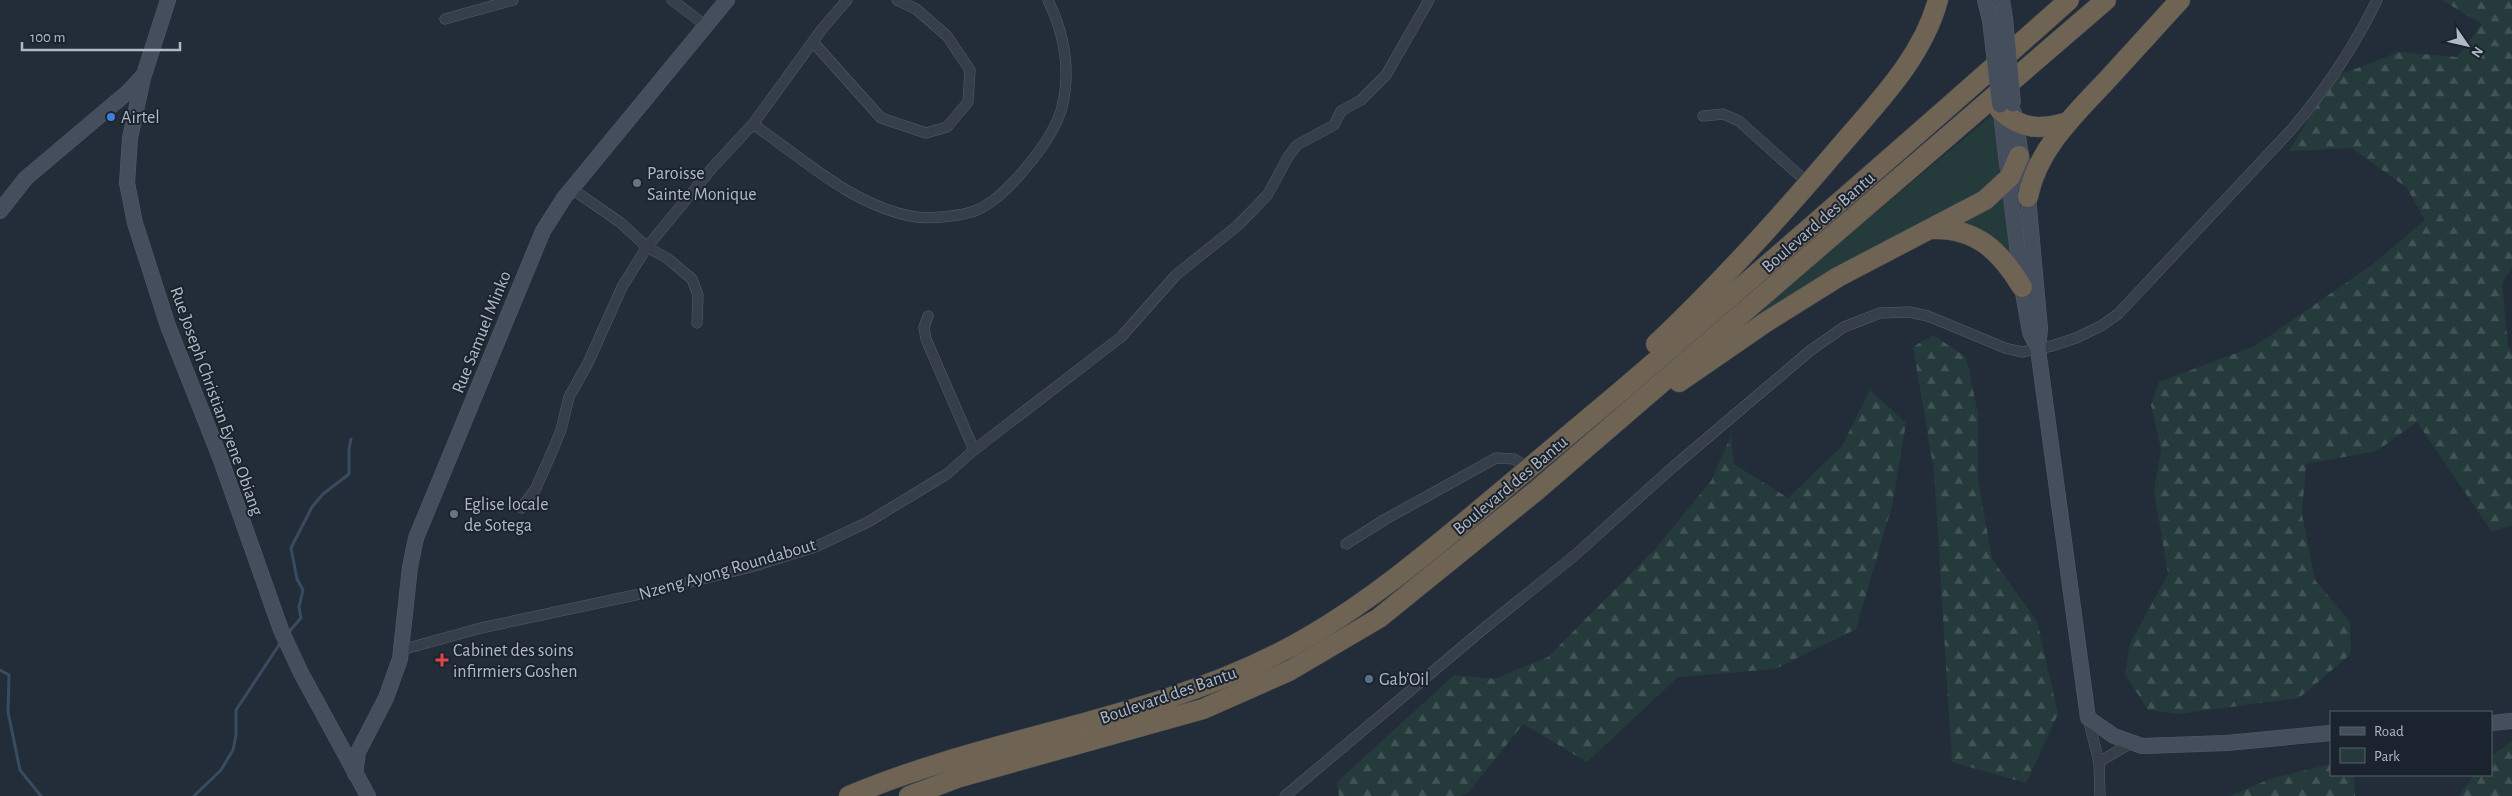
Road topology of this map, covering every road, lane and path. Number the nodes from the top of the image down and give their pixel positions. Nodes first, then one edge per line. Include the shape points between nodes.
1 (168, 0) edge
2 (513, 0) edge
3 (672, 0) edge
4 (727, 0) edge
5 (847, 0) edge
6 (897, 0) edge
7 (1048, 0) edge
8 (1428, 0) edge
9 (1938, 0) edge
10 (1986, 0) edge
11 (2002, 0) edge
12 (2069, 0) edge
13 (2106, 0) edge
14 (2180, 0) edge
15 (2377, 0) edge
16 (445, 19) dead end
17 (1997, 19) junction
18 (706, 26) junction
19 (812, 42) junction
20 (145, 71) junction
21 (111, 104) junction
22 (2007, 111) junction
23 (1703, 116) dead end
24 (134, 122) junction
25 (2068, 122) junction
26 (753, 124) junction
27 (2019, 156) junction
28 (2010, 178) junction
29 (1808, 184) junction
30 (572, 189) junction
31 (2028, 197) junction
32 (0, 210) edge
33 (1929, 229) junction
34 (647, 247) junction
35 (2022, 287) junction
36 (928, 316) dead end
37 (697, 323) dead end
38 (2038, 348) junction
39 (1566, 438) junction
40 (974, 450) junction
41 (1528, 468) junction
42 (1536, 491) junction
43 (522, 508) dead end
44 (1346, 544) dead end
45 (401, 650) junction
46 (2088, 718) junction
47 (2512, 721) edge
48 (2492, 723) edge
49 (371, 728) junction
50 (332, 732) junction
51 (2330, 733) edge
52 (2131, 744) junction
53 (2099, 762) junction
54 (355, 774) junction
55 (368, 796) edge
56 (849, 796) edge
57 (909, 796) edge
58 (1285, 796) edge
59 (2100, 796) edge

1 - 20 street, Rue Joseph Christian Eyene Obiang
2 - 16 street
3 - 18 street
4 - 18 street, Rue Samuel Minko
5 - 19 street
6 - 19 street via 916,9 947,36 970,70 968,102 947,127 926,134 881,118
7 - 26 street via 1065,50 1066,82 1062,108 1052,132 1030,160 1002,193 976,210 918,217 884,208 849,192
8 - 40 street, Nzeng Ayong Roundabout via 1398,57 1377,86 1341,111 1334,125 1297,145 1268,194 1255,208 1176,275 1121,337
9 - 29 highway via 1927,28 1900,75
10 - 17 street
11 - 17 street
12 - 39 highway, Boulevard des Bantu
13 - 42 highway, Boulevard des Bantu
14 - 25 highway
15 - 38 street via 2345,59 2318,99 2135,297 2101,326 2076,338
17 - 22 street, bridge
18 - 30 street, Rue Samuel Minko
19 - 26 street
20 - 21 street via 129,91
20 - 24 street, Rue Joseph Christian Eyene Obiang
21 - 24 street via 128,104
21 - 32 street via 26,178
22 - 25 highway via 2029,127
22 - 27 street
22 - 28 street
23 - 29 street via 1723,114 1739,121
24 - 50 street, Rue Joseph Christian Eyene Obiang via 127,168 129,198 168,326 221,460 281,630
25 - 31 highway via 2040,161 2030,183
26 - 34 street via 713,166
27 - 28 highway
27 - 31 street
28 - 33 highway via 1986,200
28 - 35 street
29 - 39 highway via 1738,264 1594,404
30 - 34 street via 621,223
30 - 45 street, Rue Samuel Minko via 550,218 535,248 416,538
31 - 38 street via 2040,329
33 - 35 highway via 1952,230 1982,241 1999,254
33 - 42 highway via 1845,273 1766,322 1676,385
34 - 37 street via 667,258 692,279 698,295
34 - 43 street via 622,287 569,397 562,430 535,490
35 - 38 street via 2030,332
36 - 40 street via 924,327 926,339
38 - 46 street
38 - 58 street via 2015,351 1928,316 1910,312 1880,313 1844,326 1811,350 1580,551
39 - 41 highway, Boulevard des Bantu
40 - 45 street, Nzeng Ayong Roundabout via 947,474 868,522 815,547 751,567 481,628
41 - 44 street via 1514,459 1496,458
41 - 56 highway, Boulevard des Bantu via 1417,562 1361,604 1247,668 1208,685 1131,710 939,762
42 - 57 highway, Boulevard des Bantu via 1379,618 1289,672 1203,709 960,777
45 - 49 street, Rue Samuel Minko via 391,685
46 - 52 street
46 - 53 street
47 - 48 street
49 - 50 street via 357,740 349,741
49 - 54 street, Rue Samuel Minko via 358,752
50 - 54 street, Rue Joseph Christian Eyene Obiang
51 - 52 street via 2226,743
52 - 53 street
53 - 59 street
54 - 55 street, Rue Joseph Christian Eyene Obiang

